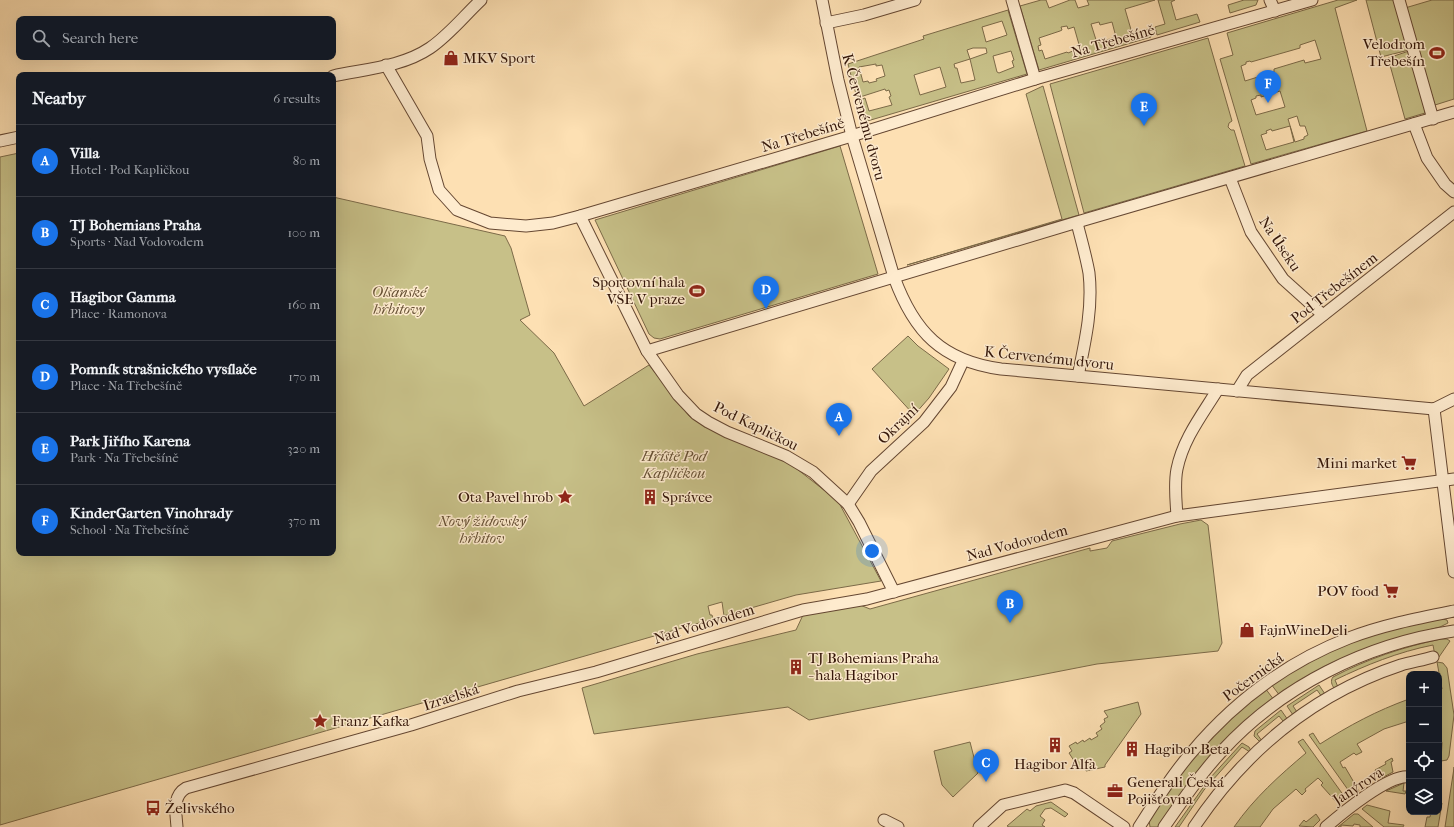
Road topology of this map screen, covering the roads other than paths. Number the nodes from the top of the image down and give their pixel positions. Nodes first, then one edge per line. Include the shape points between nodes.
1 (481, 0) edge
2 (822, 0) edge
3 (915, 0) edge
4 (1012, 0) edge
5 (1270, 0) edge
6 (1312, 0) edge
7 (1399, 0) edge
8 (1275, 12) junction
9 (826, 23) junction
10 (386, 65) junction
11 (336, 75) edge
12 (1035, 78) junction
13 (1454, 112) edge
14 (1433, 119) junction
15 (1414, 124) junction
16 (852, 136) junction
17 (16, 138) edge
18 (0, 141) edge
19 (1230, 178) junction
20 (1454, 192) edge
21 (1454, 212) edge
22 (580, 216) junction
23 (1077, 223) junction
24 (894, 277) junction
25 (1323, 315) junction
26 (647, 351) junction
27 (963, 361) junction
28 (1078, 376) junction
29 (1218, 389) junction
30 (1237, 391) junction
31 (1454, 399) edge
32 (1434, 409) junction
33 (1449, 480) edge
34 (848, 504) junction
35 (1177, 516) junction
36 (1454, 572) edge
37 (894, 592) junction
38 (1454, 611) edge
39 (1454, 631) edge
40 (1433, 657) dead end
41 (596, 672) joint
42 (1406, 776) edge
43 (884, 820) dead end
44 (177, 827) edge
45 (898, 827) edge
46 (978, 827) edge
47 (1124, 827) edge
48 (1138, 827) edge
49 (1164, 827) edge
50 (1194, 827) edge
51 (1326, 827) edge

1 - 10 street via 441,40 428,49 408,59
2 - 9 street, K Červenému dvoru
3 - 9 street
4 - 12 street
5 - 8 street
6 - 8 street, Na Třebešíně
7 - 14 street
8 - 12 street, Na Třebešíně
9 - 16 street, K Červenému dvoru
10 - 11 street
10 - 22 street, Na Třebešíně via 427,136 439,190 457,210 490,223 526,226
12 - 16 street, Na Třebešíně
13 - 14 street
14 - 15 street
15 - 19 street
15 - 20 street via 1427,158 1445,184
16 - 22 street, Na Třebešíně
16 - 24 street, K Červenému dvoru
17 - 18 street
19 - 23 street
19 - 25 street, Na Úseku via 1251,232 1284,279
21 - 25 street, Pod Třebešínem
22 - 26 street, Pod Kapličkou
23 - 24 street
23 - 28 street via 1087,261 1090,300 1088,329
24 - 26 street
24 - 27 street, K Červenému dvoru via 902,298 917,324 942,348
25 - 30 street, Pod Třebešínem via 1247,375
26 - 34 street, Pod Kapličkou via 678,395 696,414 727,432 786,456 813,472
27 - 28 street, K Červenému dvoru via 981,367
27 - 34 street, Okrajní via 951,387 924,422 871,471
28 - 29 street, K Červenému dvoru
29 - 30 street, K Červenému dvoru
29 - 35 street via 1193,427 1183,450 1176,478
30 - 32 street, K Červenému dvoru
31 - 32 street
32 - 33 street
33 - 35 street, Nad Vodovodem
33 - 36 street
34 - 37 street, Pod Kapličkou
35 - 37 street, Nad Vodovodem
37 - 41 street, Nad Vodovodem via 803,610
38 - 48 street, Počernická via 1397,623 1349,638 1316,653 1271,679 1235,707 1190,753
39 - 49 street via 1416,638 1372,653 1332,669 1296,689 1249,724 1221,752 1188,792
40 - 50 street via 1401,665 1354,684 1293,721 1240,767 1219,791
41 - 44 street, Izraelská via 518,691 411,725 186,788 178,795 176,803
42 - 51 street, Janýrova via 1383,785
43 - 45 street
46 - 47 street via 1003,804 1065,790 1074,793

